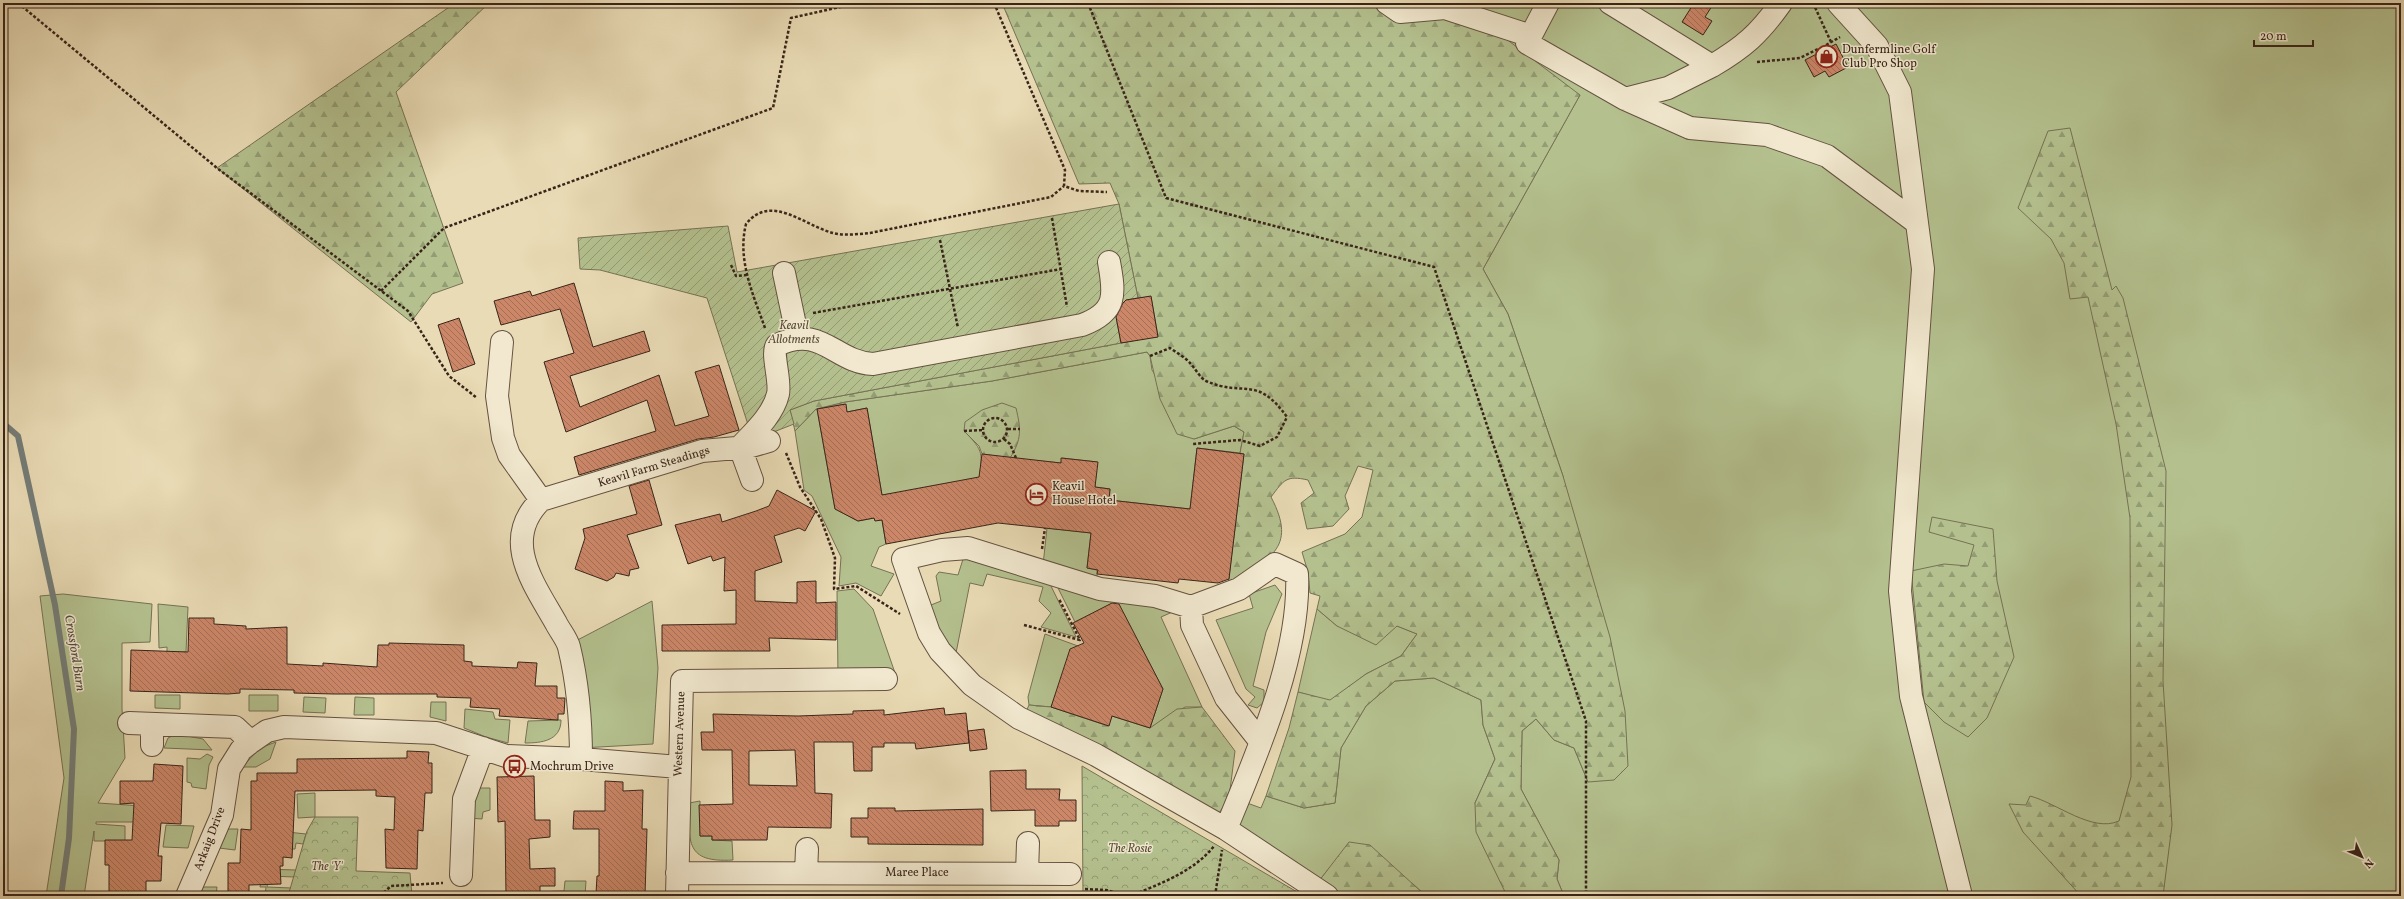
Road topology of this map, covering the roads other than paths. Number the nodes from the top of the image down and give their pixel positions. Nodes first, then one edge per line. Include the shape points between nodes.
1 (1387, 3) edge
2 (1548, 3) edge
3 (1610, 3) edge
4 (1781, 3) edge
5 (1838, 3) edge
6 (1531, 36) junction
7 (1712, 66) junction
8 (1625, 99) junction
9 (1917, 223) junction
10 (1109, 262) dead end
11 (784, 273) dead end
12 (798, 339) junction
13 (502, 342) dead end
14 (769, 441) road end
15 (740, 447) junction
16 (752, 480) dead end
17 (541, 500) junction
18 (1191, 607) junction
19 (886, 679) dead end
20 (130, 723) dead end
21 (1260, 741) junction
22 (251, 742) junction
23 (483, 748) junction
24 (581, 759) junction
25 (679, 767) junction
26 (1226, 829) junction
27 (1028, 843) dead end
28 (807, 849) dead end
29 (677, 873) junction
30 (806, 873) junction
31 (1027, 873) junction
32 (1070, 874) road end
33 (461, 875) road end
34 (187, 896) edge
35 (677, 896) edge
36 (1327, 896) edge
37 (1961, 896) edge

1 - 6 street via 1400,12 1445,8
2 - 6 street
3 - 7 street
4 - 7 street via 1768,22 1741,49
5 - 9 street via 1877,46 1900,92
6 - 8 street via 1527,43
7 - 8 street via 1668,88
8 - 9 street via 1690,128 1767,135 1827,156
9 - 37 street via 1923,269 1900,591 1912,696
10 - 12 street via 1114,288 1112,299 1107,310 1091,322 873,364 863,364 819,341
11 - 12 street
12 - 15 street via 774,348 779,377 778,396 766,419
13 - 17 street via 497,379 499,416 509,455
14 - 15 street, Keavil Farm Steadings
15 - 16 street
15 - 17 street, Keavil Farm Steadings via 702,451
17 - 24 street via 528,518 521,544 527,572 568,645 579,698
18 - 21 street via 1192,625 1226,698
18 - 21 street via 1239,589 1275,564 1297,574 1299,600 1287,662
18 - 26 street via 1155,596 1100,589 968,548 942,550 903,559 929,633 940,651 972,685 1019,718 1096,755
19 - 25 street, Western Avenue via 682,681
20 - 22 street via 152,734 235,727
21 - 26 street
22 - 23 street via 267,731 292,727 436,733
22 - 34 street, Arkaig Drive via 241,750 229,769 222,814
23 - 24 street via 506,756
23 - 33 street via 464,799
24 - 25 street
25 - 29 street, Western Avenue
26 - 36 street
27 - 31 street
28 - 30 street
29 - 30 street, Maree Place
29 - 35 street, Western Avenue
30 - 31 street, Maree Place
31 - 32 street, Maree Place

